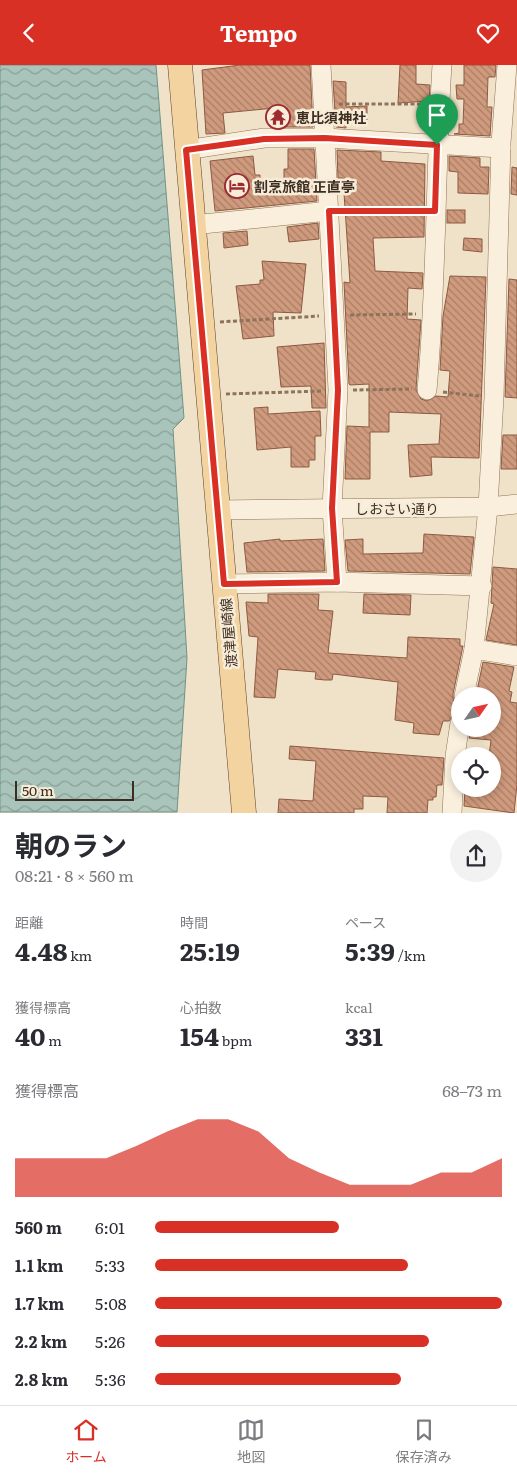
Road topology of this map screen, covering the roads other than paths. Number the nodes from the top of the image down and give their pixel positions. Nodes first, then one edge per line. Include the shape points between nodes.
1 (180, 65) edge
2 (321, 65) edge
3 (442, 65) edge
4 (507, 65) edge
5 (325, 138) junction
6 (437, 145) junction
7 (506, 145) edge
8 (186, 150) junction
9 (329, 211) junction
10 (193, 225) junction
11 (427, 390) dead end
12 (517, 504) edge
13 (488, 507) junction
14 (332, 508) junction
15 (218, 510) junction
16 (337, 582) junction
17 (224, 584) junction
18 (482, 586) junction
19 (474, 649) junction
20 (517, 656) edge
21 (467, 687) edge
22 (458, 737) edge
23 (244, 813) edge
24 (452, 813) edge

1 - 8 main road, 渡津屋崎線
2 - 5 street
3 - 6 street
4 - 7 street
5 - 6 street
5 - 8 street via 264,139
5 - 9 street
6 - 7 street
6 - 11 street via 434,314
7 - 13 street
8 - 10 main road, 渡津屋崎線
9 - 10 street
9 - 14 street via 338,390
10 - 15 main road, 渡津屋崎線
12 - 13 street, しおさい通り
13 - 14 street, しおさい通り
13 - 18 street
14 - 15 street, しおさい通り
14 - 16 street
15 - 17 main road, 渡津屋崎線
16 - 17 street
16 - 18 street
17 - 23 main road, 渡津屋崎線
18 - 19 street
19 - 20 street
19 - 21 street
22 - 24 street

